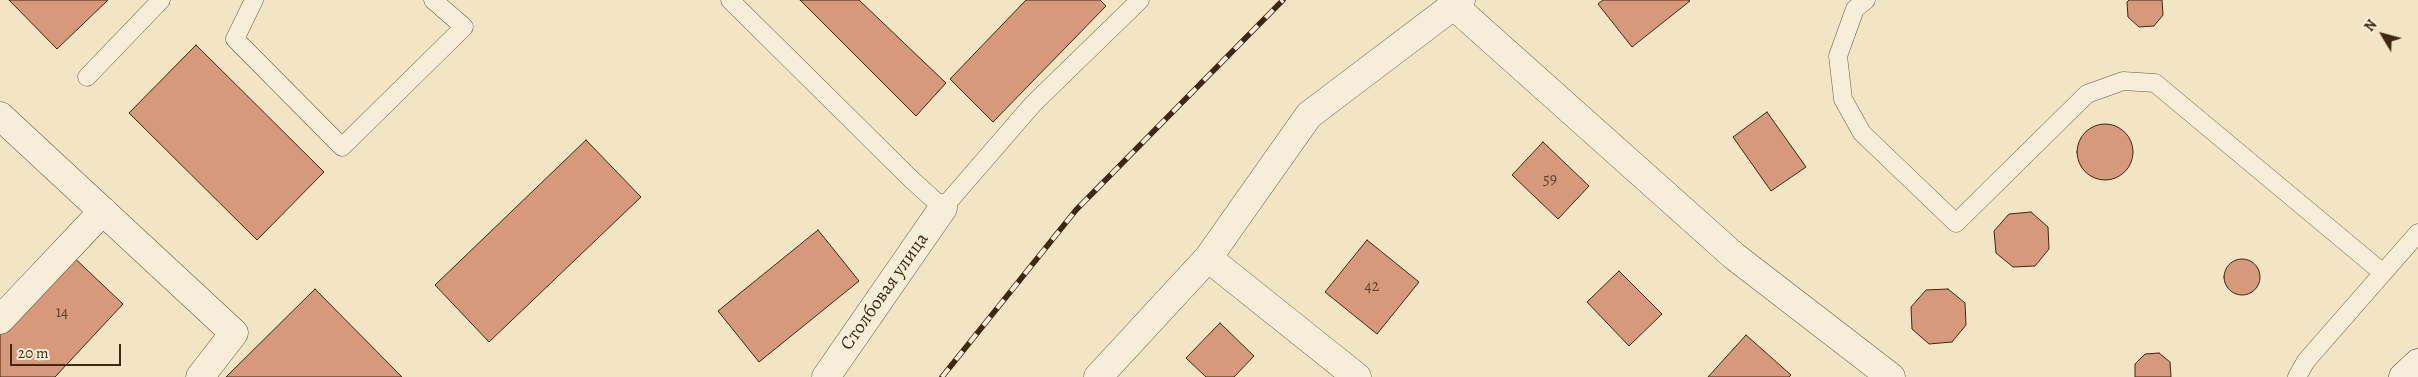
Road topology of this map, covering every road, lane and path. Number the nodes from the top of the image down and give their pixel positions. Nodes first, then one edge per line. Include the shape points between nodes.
1 (161, 0) edge
2 (254, 0) edge
3 (433, 0) edge
4 (730, 0) edge
5 (1140, 0) edge
6 (1866, 0) edge
7 (1458, 3) edge
8 (87, 77) dead end
9 (2, 124) edge
10 (943, 208) junction
11 (103, 211) junction
12 (2418, 233) edge
13 (1208, 258) junction
14 (2383, 273) junction
15 (0, 320) edge
16 (2418, 363) edge
17 (200, 377) edge
18 (826, 377) edge
19 (1098, 377) edge
20 (1357, 377) edge
21 (1891, 377) edge
22 (2297, 377) edge
23 (2402, 377) edge

1 - 8 lane
2 - 3 lane via 235,39 342,147 464,27
4 - 10 lane
5 - 10 lane via 1033,104
6 - 14 lane via 1855,9 1838,56 1843,99 1862,132 1956,223 2087,94 2123,81 2154,83
7 - 13 street via 1309,115
7 - 21 street via 1734,256
9 - 11 street
10 - 18 street, Столбовая улица
11 - 15 street
11 - 17 street via 234,333
12 - 14 lane
13 - 19 street
13 - 20 street
14 - 22 lane via 2306,361
16 - 23 street

